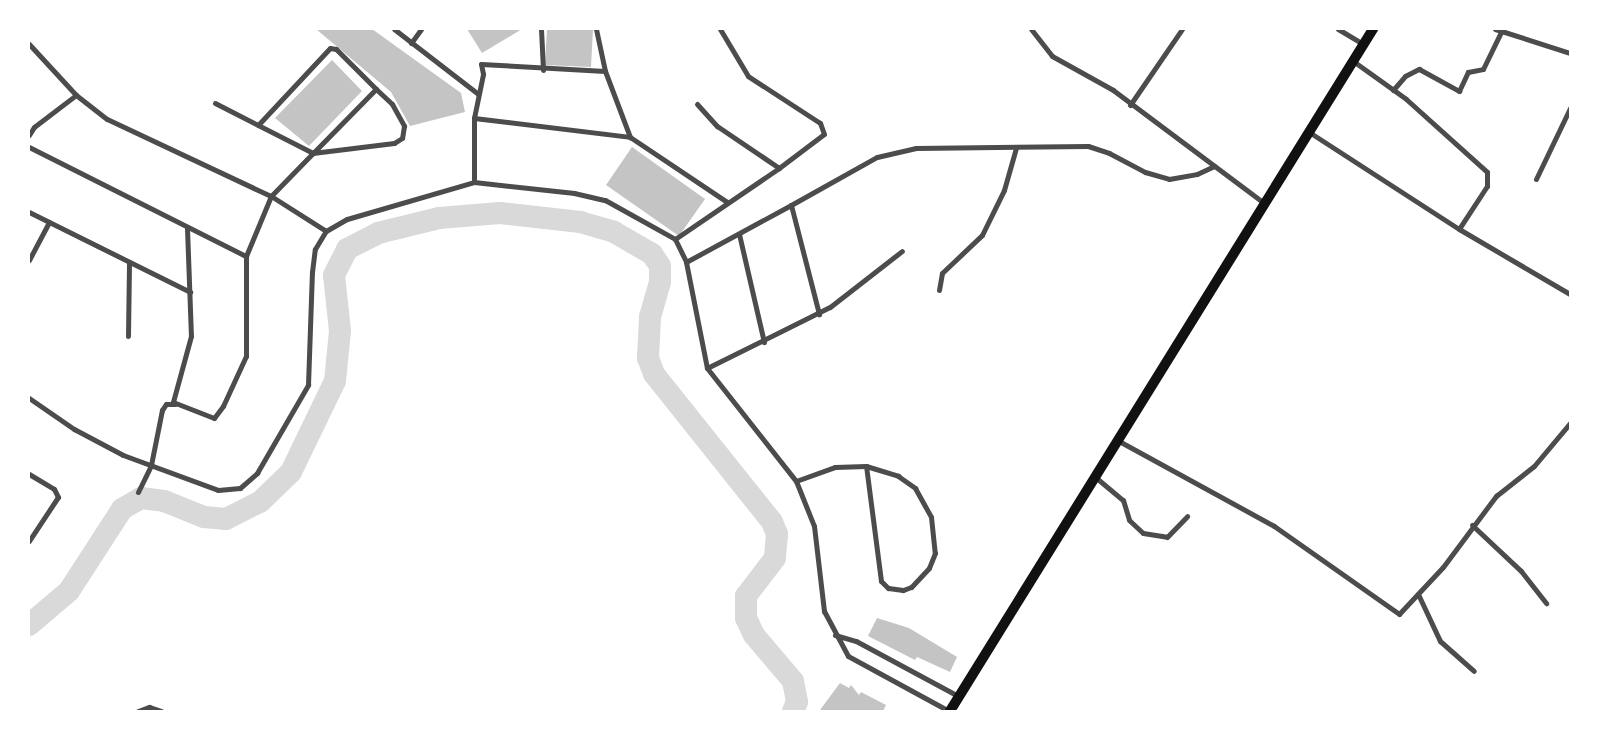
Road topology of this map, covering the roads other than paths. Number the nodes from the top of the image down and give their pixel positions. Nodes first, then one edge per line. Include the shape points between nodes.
1 (394, 29) edge
2 (421, 29) edge
3 (541, 29) edge
4 (596, 29) edge
5 (720, 29) edge
6 (1031, 29) edge
7 (1182, 29) edge
8 (1338, 29) edge
9 (1373, 29) edge
10 (1495, 29) edge
11 (1501, 32) junction
12 (411, 43) junction
13 (1364, 44) junction
14 (30, 47) edge
15 (1570, 53) edge
16 (1353, 61) junction
17 (543, 70) junction
18 (605, 72) junction
19 (376, 89) junction
20 (1393, 90) junction
21 (478, 94) junction
22 (76, 95) junction
23 (215, 103) dead end
24 (697, 104) dead end
25 (1130, 105) junction
26 (1570, 108) edge
27 (474, 118) junction
28 (258, 124) junction
29 (1309, 132) junction
30 (29, 134) edge
31 (630, 137) junction
32 (29, 147) edge
33 (1016, 148) junction
34 (313, 153) junction
35 (1214, 166) junction
36 (779, 168) junction
37 (1536, 179) dead end
38 (474, 182) junction
39 (271, 196) junction
40 (727, 202) junction
41 (1264, 203) junction
42 (790, 205) junction
43 (29, 212) edge
44 (49, 222) junction
45 (187, 228) junction
46 (1459, 229) junction
47 (326, 231) junction
48 (739, 234) junction
49 (675, 239) junction
50 (902, 251) dead end
51 (246, 256) junction
52 (29, 260) edge
53 (129, 262) junction
54 (686, 262) junction
55 (939, 290) dead end
56 (190, 292) junction
57 (1570, 294) edge
58 (819, 314) junction
59 (128, 336) dead end
60 (764, 342) junction
61 (707, 368) junction
62 (29, 398) edge
63 (175, 404) junction
64 (1570, 423) edge
65 (1117, 440) junction
66 (151, 465) junction
67 (866, 466) junction
68 (29, 474) edge
69 (1094, 476) junction
70 (796, 481) junction
71 (138, 492) dead end
72 (1187, 516) dead end
73 (1472, 526) junction
74 (29, 540) edge
75 (1418, 594) junction
76 (1546, 603) dead end
77 (835, 635) junction
78 (1474, 671) dead end
79 (958, 696) junction
80 (138, 711) edge
81 (161, 711) edge
82 (949, 711) edge

1 - 12 street
2 - 12 street
3 - 17 street
4 - 18 street
5 - 36 street via 748,76 823,127 822,136
6 - 25 street via 1052,56 1104,84
7 - 25 street
8 - 13 street
9 - 13 main road
10 - 11 street
11 - 15 street
11 - 20 street via 1483,70 1468,72 1459,91 1419,69 1405,76
12 - 21 street
13 - 16 main road
14 - 22 street
16 - 20 street
16 - 29 main road
17 - 18 street
17 - 21 street via 481,64 483,74
18 - 31 street
19 - 28 street via 336,49 330,48
19 - 34 street
19 - 34 street via 403,121 402,138 394,143
20 - 46 street via 1474,158 1488,175 1487,186
21 - 27 street
22 - 30 street
22 - 39 street via 120,126
23 - 28 street
24 - 36 street via 717,126
25 - 35 street
26 - 37 street
27 - 31 street
27 - 38 street
28 - 34 street
29 - 41 main road
29 - 46 street
31 - 40 street
32 - 45 street
33 - 35 street via 1088,146 1145,172 1169,179 1197,174
33 - 42 street via 916,148 890,152
33 - 55 street via 1004,190 982,235 942,273
34 - 39 street
35 - 41 street
36 - 40 street
38 - 47 street via 347,219
38 - 49 street via 591,196 617,205
39 - 47 street
39 - 51 street
40 - 49 street
41 - 65 main road
42 - 48 street
42 - 58 street
43 - 44 street
44 - 52 street
44 - 53 street
45 - 51 street
45 - 56 street
46 - 57 street
47 - 66 street via 315,249 312,272 308,384 254,478 240,488 225,491
48 - 54 street
48 - 60 street
49 - 54 street
50 - 58 street
51 - 63 street via 246,356 218,414 207,417
53 - 56 street
53 - 59 street
54 - 61 street
56 - 63 street via 191,336 172,398
58 - 60 street
60 - 61 street
61 - 70 street
62 - 66 street via 112,450
63 - 66 street via 166,404 162,410
64 - 73 street via 1534,466 1500,492
65 - 69 main road
65 - 75 street via 1227,499 1337,569 1393,612 1400,614
66 - 71 street
67 - 67 street via 881,581 888,588 903,590 916,582 933,562 931,517 925,501 910,484 898,476
67 - 70 street via 835,467
68 - 74 street via 54,489 58,496
69 - 72 street via 1123,500 1129,520 1143,533 1167,537
69 - 79 main road
70 - 77 street via 814,526 824,611
73 - 75 street via 1443,567
73 - 76 street via 1521,571
75 - 78 street via 1440,641
77 - 79 street via 856,641
77 - 82 street via 848,656
79 - 82 main road
80 - 81 street via 149,707

